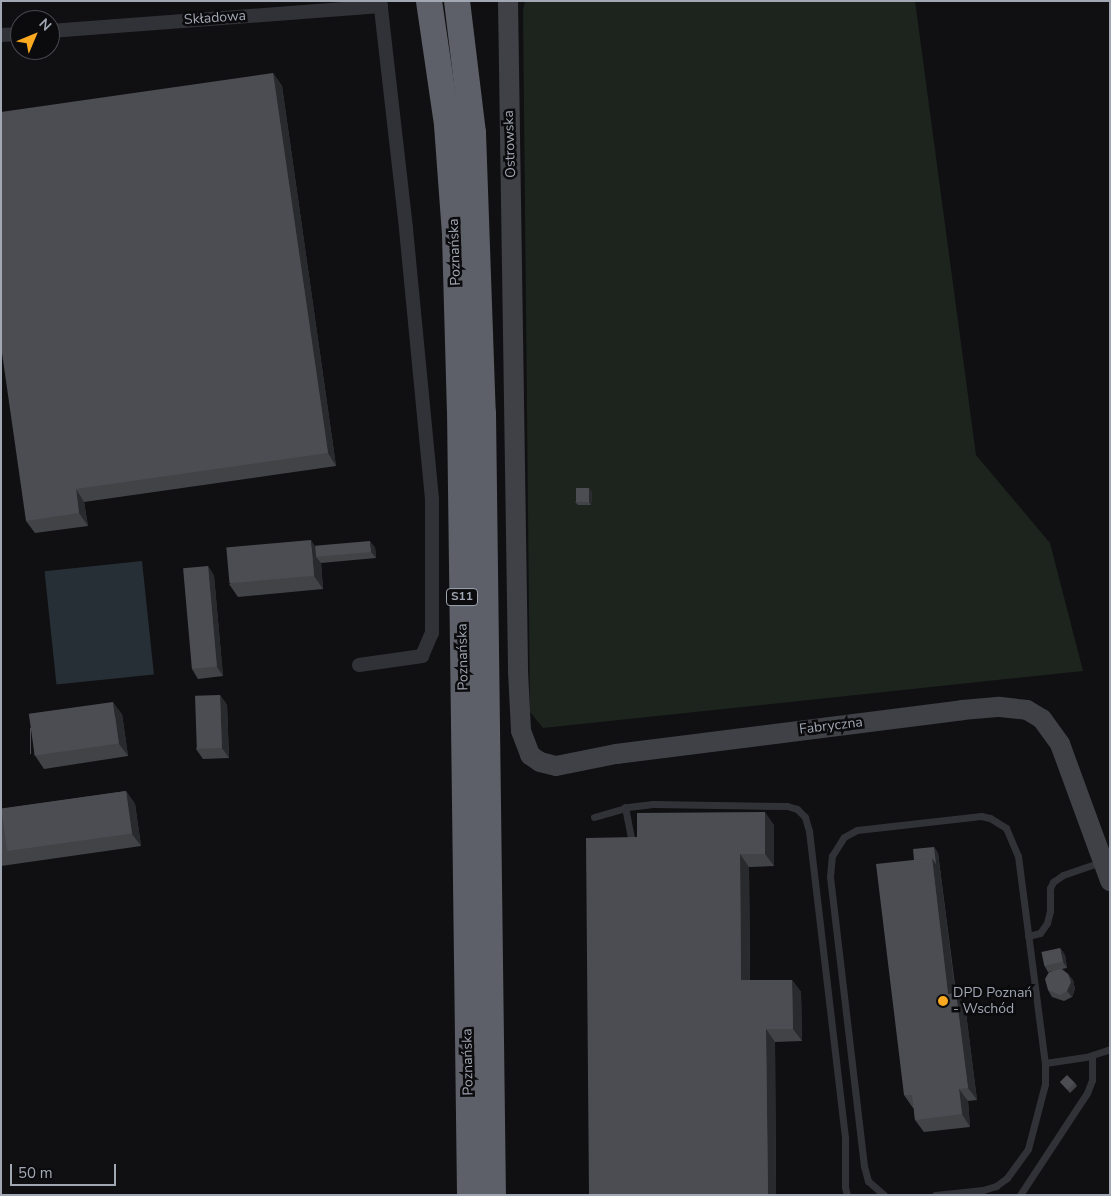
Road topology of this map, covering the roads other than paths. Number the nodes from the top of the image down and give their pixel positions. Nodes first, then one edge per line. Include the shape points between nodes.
1 (429, 1) edge
2 (508, 1) edge
3 (380, 3) edge
4 (457, 3) edge
5 (60, 30) edge
6 (359, 665) dead end
7 (518, 671) joint
8 (624, 808) junction
9 (594, 817) dead end
10 (631, 837) edge
11 (1103, 862) junction
12 (1110, 881) edge
13 (1028, 936) junction
14 (1110, 1049) edge
15 (1092, 1056) junction
16 (1045, 1063) junction
17 (470, 1195) edge
18 (493, 1195) edge
19 (847, 1195) edge
20 (884, 1195) edge
21 (935, 1195) edge
22 (1020, 1195) edge

1 - 17 highway, Poznańska / S11 via 447,125 455,235
2 - 7 street, Ostrowska
3 - 5 street, Składowa
3 - 6 street via 432,499 432,633 422,656
4 - 18 highway, Poznańska / S11 via 473,133 482,394
7 - 11 street, Fabryczna via 521,731 526,749 540,762 556,766 609,755 943,712 1000,707 1028,710 1042,719 1060,744
8 - 9 lane
8 - 10 lane
8 - 19 lane via 644,804 787,806 797,809 805,818 845,1137
11 - 12 street, Fabryczna
11 - 13 lane via 1063,875 1053,882 1047,923 1040,933
13 - 16 lane
13 - 20 lane via 1015,846 1006,828 990,818 972,816 858,830 844,837 836,848 830,864 830,877 864,1166 868,1181
14 - 15 lane
15 - 16 lane
15 - 22 lane via 1092,1080 1084,1101
16 - 21 lane via 1046,1084 1031,1143 1012,1172 990,1188

